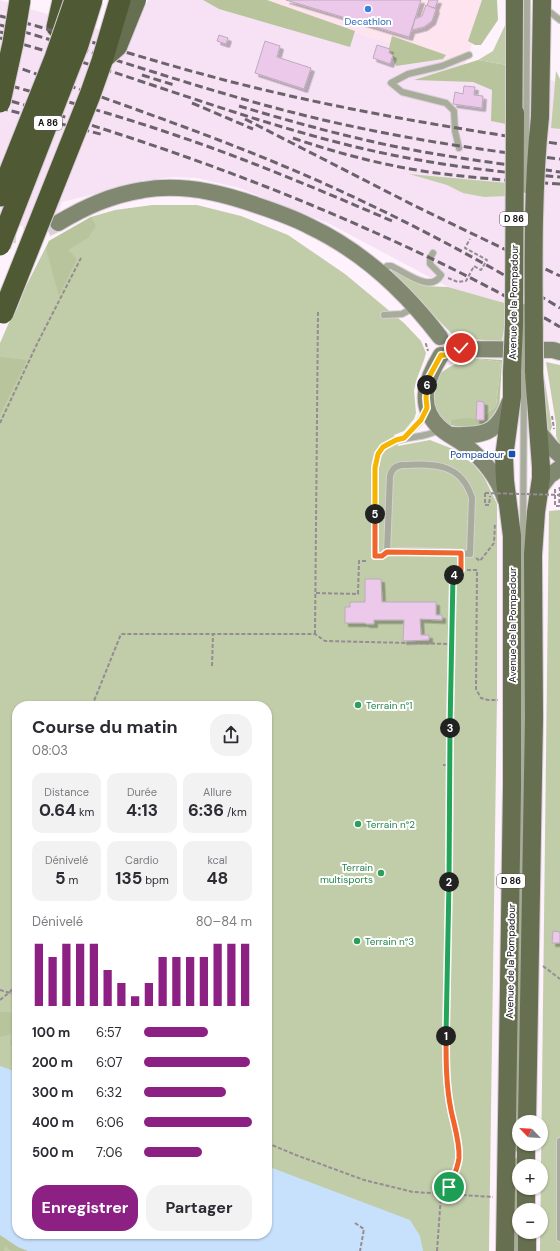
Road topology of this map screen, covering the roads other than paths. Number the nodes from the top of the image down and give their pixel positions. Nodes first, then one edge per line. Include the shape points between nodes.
1 (20, 0) edge
2 (63, 0) edge
3 (75, 0) edge
4 (92, 0) edge
5 (120, 0) edge
6 (137, 0) edge
7 (515, 0) edge
8 (537, 1) edge
9 (560, 20) edge
10 (470, 55) dead end
11 (55, 58) junction
12 (102, 61) junction
13 (0, 102) edge
14 (459, 148) dead end
15 (526, 194) dead end
16 (0, 196) edge
17 (58, 223) tunnel mouth
18 (0, 245) edge
19 (433, 253) dead end
20 (380, 272) junction
21 (525, 298) dead end
22 (415, 306) junction
23 (384, 315) dead end
24 (2, 317) edge
25 (447, 350) junction
26 (560, 352) edge
27 (524, 373) junction
28 (512, 397) junction
29 (427, 408) junction
30 (446, 432) junction
31 (539, 432) junction
32 (404, 438) junction
33 (560, 455) edge
34 (560, 468) edge
35 (551, 493) junction
36 (502, 516) junction
37 (387, 552) junction
38 (527, 1115) edge
39 (560, 1141) edge
40 (560, 1202) edge
41 (560, 1238) edge
42 (527, 1239) edge
43 (505, 1251) edge
44 (516, 1251) edge
45 (527, 1251) edge

1 - 13 highway, bridge via 14,43
2 - 11 highway, bridge via 57,27
3 - 11 highway, A 86, bridge
4 - 18 highway, A 86, bridge via 78,45
5 - 12 highway, bridge
6 - 12 main road, bridge via 118,47
7 - 27 main road, Avenue de la Pompadour / D 86, bridge via 514,325
8 - 9 lane
8 - 15 lane, bridge
8 - 27 main road, Avenue de la Pompadour / D 86, bridge via 540,117 534,235 534,326
10 - 14 lane via 442,66 408,74 391,83 402,92 446,103 454,111
11 - 16 highway, A 86, bridge
12 - 24 highway, bridge
17 - 20 street via 85,208 144,189 182,188 212,192 246,201 310,226
19 - 20 lane via 430,264 441,275 436,282 416,279 391,266
20 - 22 street
21 - 27 lane, Avenue de la Pompadour, bridge
22 - 23 lane via 402,314
22 - 25 street via 440,337 452,340
25 - 26 street
25 - 29 street via 428,379
27 - 28 main road, Avenue de la Pompadour / D 86
27 - 31 main road, Avenue de la Pompadour / D 86 via 536,400
27 - 44 lane, Avenue de la Pompadour
28 - 30 street via 504,416 488,432 472,436
28 - 36 main road, Avenue de la Pompadour / D 86 via 504,457
29 - 30 street via 434,422
29 - 32 lane via 419,423
30 - 32 lane
30 - 36 street via 479,456 494,476 501,488
31 - 33 street
31 - 35 main road, Avenue de la Pompadour / D 86 via 541,467
32 - 37 lane via 383,447 377,457 375,468 375,556 382,556
34 - 35 street via 554,472
35 - 38 main road, Avenue de la Pompadour / D 86 via 535,518 533,554 534,718
36 - 43 main road, Avenue de la Pompadour / D 86 via 512,536 512,786
37 - 37 lane via 470,554 472,498 464,479 444,467 431,464 402,465 392,470
39 - 40 lane
40 - 41 lane
42 - 45 main road

